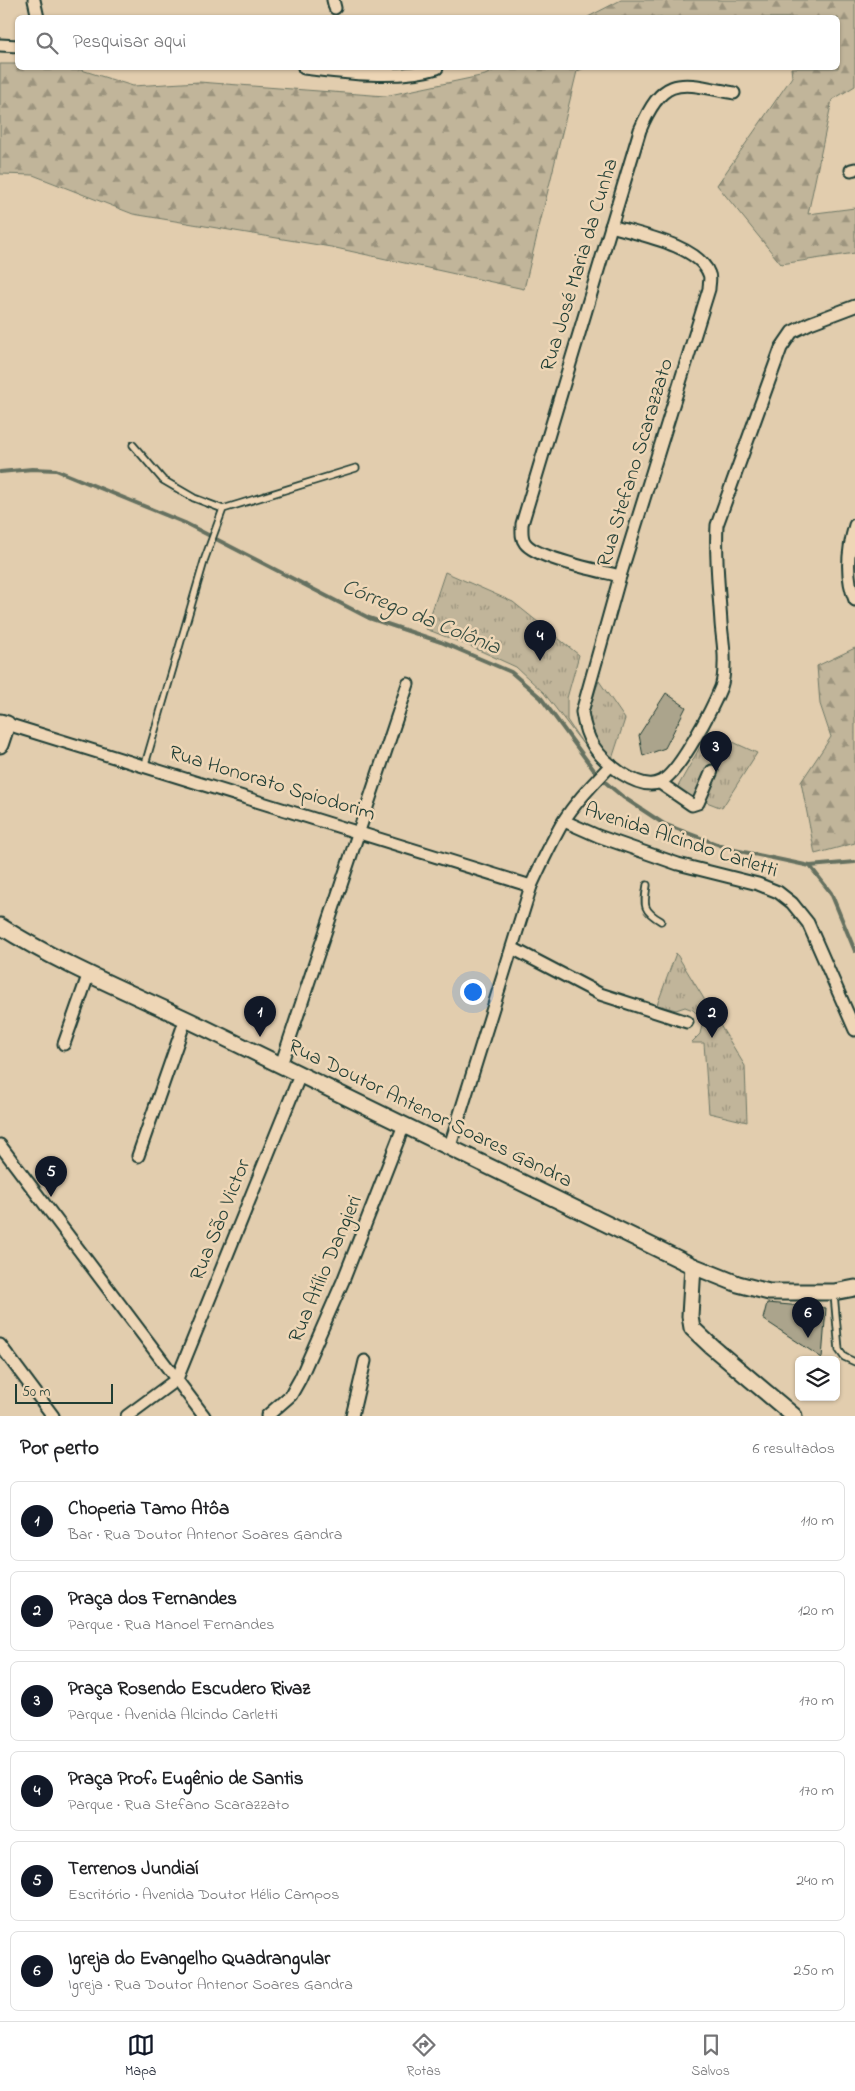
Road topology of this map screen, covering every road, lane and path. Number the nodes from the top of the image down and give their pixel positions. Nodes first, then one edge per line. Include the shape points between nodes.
1 (34, 0) edge
2 (37, 15) edge
3 (0, 45) edge
4 (15, 46) edge
5 (331, 70) edge
6 (428, 70) edge
7 (734, 93) dead end
8 (611, 226) junction
9 (855, 306) edge
10 (133, 445) dead end
11 (356, 468) dead end
12 (223, 509) junction
13 (855, 525) edge
14 (620, 576) junction
15 (855, 600) edge
16 (408, 684) dead end
17 (4, 723) edge
18 (0, 745) edge
19 (144, 768) junction
20 (608, 769) junction
21 (712, 771) dead end
22 (660, 783) junction
23 (564, 821) junction
24 (359, 833) junction
25 (647, 885) dead end
26 (531, 886) junction
27 (661, 920) dead end
28 (0, 926) edge
29 (0, 937) edge
30 (25, 941) junction
31 (512, 948) junction
32 (89, 973) junction
33 (186, 1018) junction
34 (687, 1022) dead end
35 (855, 1030) edge
36 (64, 1044) dead end
37 (281, 1065) junction
38 (300, 1075) junction
39 (404, 1125) junction
40 (0, 1145) edge
41 (450, 1146) junction
42 (138, 1156) dead end
43 (693, 1266) junction
44 (855, 1288) edge
45 (834, 1292) junction
46 (0, 1345) edge
47 (365, 1361) dead end
48 (855, 1362) edge
49 (176, 1379) junction
50 (53, 1416) edge
51 (126, 1416) edge
52 (204, 1416) edge
53 (267, 1416) edge
54 (352, 1416) edge
55 (794, 1416) edge

1 - 2 street
3 - 4 street
5 - 6 street via 386,74
7 - 8 street, Rua José Maria da Cunha via 691,84 674,86 660,93 649,107 640,130
8 - 14 street, Rua Stefano Scarazzato via 682,248 700,260 710,275 709,289
8 - 14 street, Rua José Maria da Cunha via 522,524 522,534 524,542 538,553
9 - 22 street via 792,332 781,348 717,525 724,664 722,686 688,750 672,773
10 - 12 lane via 163,480 194,498
11 - 12 lane
12 - 19 lane via 205,558
13 - 15 street via 848,573
14 - 20 street, Rua Stefano Scarazzato via 582,712 584,728 593,748
16 - 24 street
17 - 18 main road
17 - 19 street, Rua Honorato Spiodorim
19 - 24 street, Rua Honorato Spiodorim
20 - 22 street, Rua Stefano Scarazzato via 645,784
20 - 23 street
21 - 22 street via 698,803 692,805
23 - 26 street
23 - 35 street, Avenida Alcindo Carletti via 678,864 778,892 808,923
24 - 26 street, Rua Honorato Spiodorim
24 - 37 street
25 - 27 lane via 645,909
26 - 31 street
28 - 30 main road, Rua Doutor Antenor Soares Gandra
29 - 30 main road
30 - 32 main road, Rua Doutor Antenor Soares Gandra
31 - 34 street via 600,994
31 - 41 street
32 - 33 main road, Rua Doutor Antenor Soares Gandra
32 - 36 street
33 - 37 main road, Rua Doutor Antenor Soares Gandra
33 - 42 street
37 - 38 main road, Rua Doutor Antenor Soares Gandra
38 - 39 main road, Rua Doutor Antenor Soares Gandra
38 - 49 street, Rua São Victor
39 - 41 main road, Rua Doutor Antenor Soares Gandra
39 - 53 street, Rua Atílio Dangieri via 343,1281 300,1379 291,1395
40 - 49 street
41 - 43 main road, Rua Doutor Antenor Soares Gandra
43 - 45 main road, Rua Doutor Antenor Soares Gandra via 769,1292
43 - 55 main road via 692,1328
44 - 45 main road, Rua Doutor Antenor Soares Gandra
45 - 48 lane via 839,1350 844,1357
46 - 50 street
47 - 54 street
49 - 51 street
49 - 52 street

